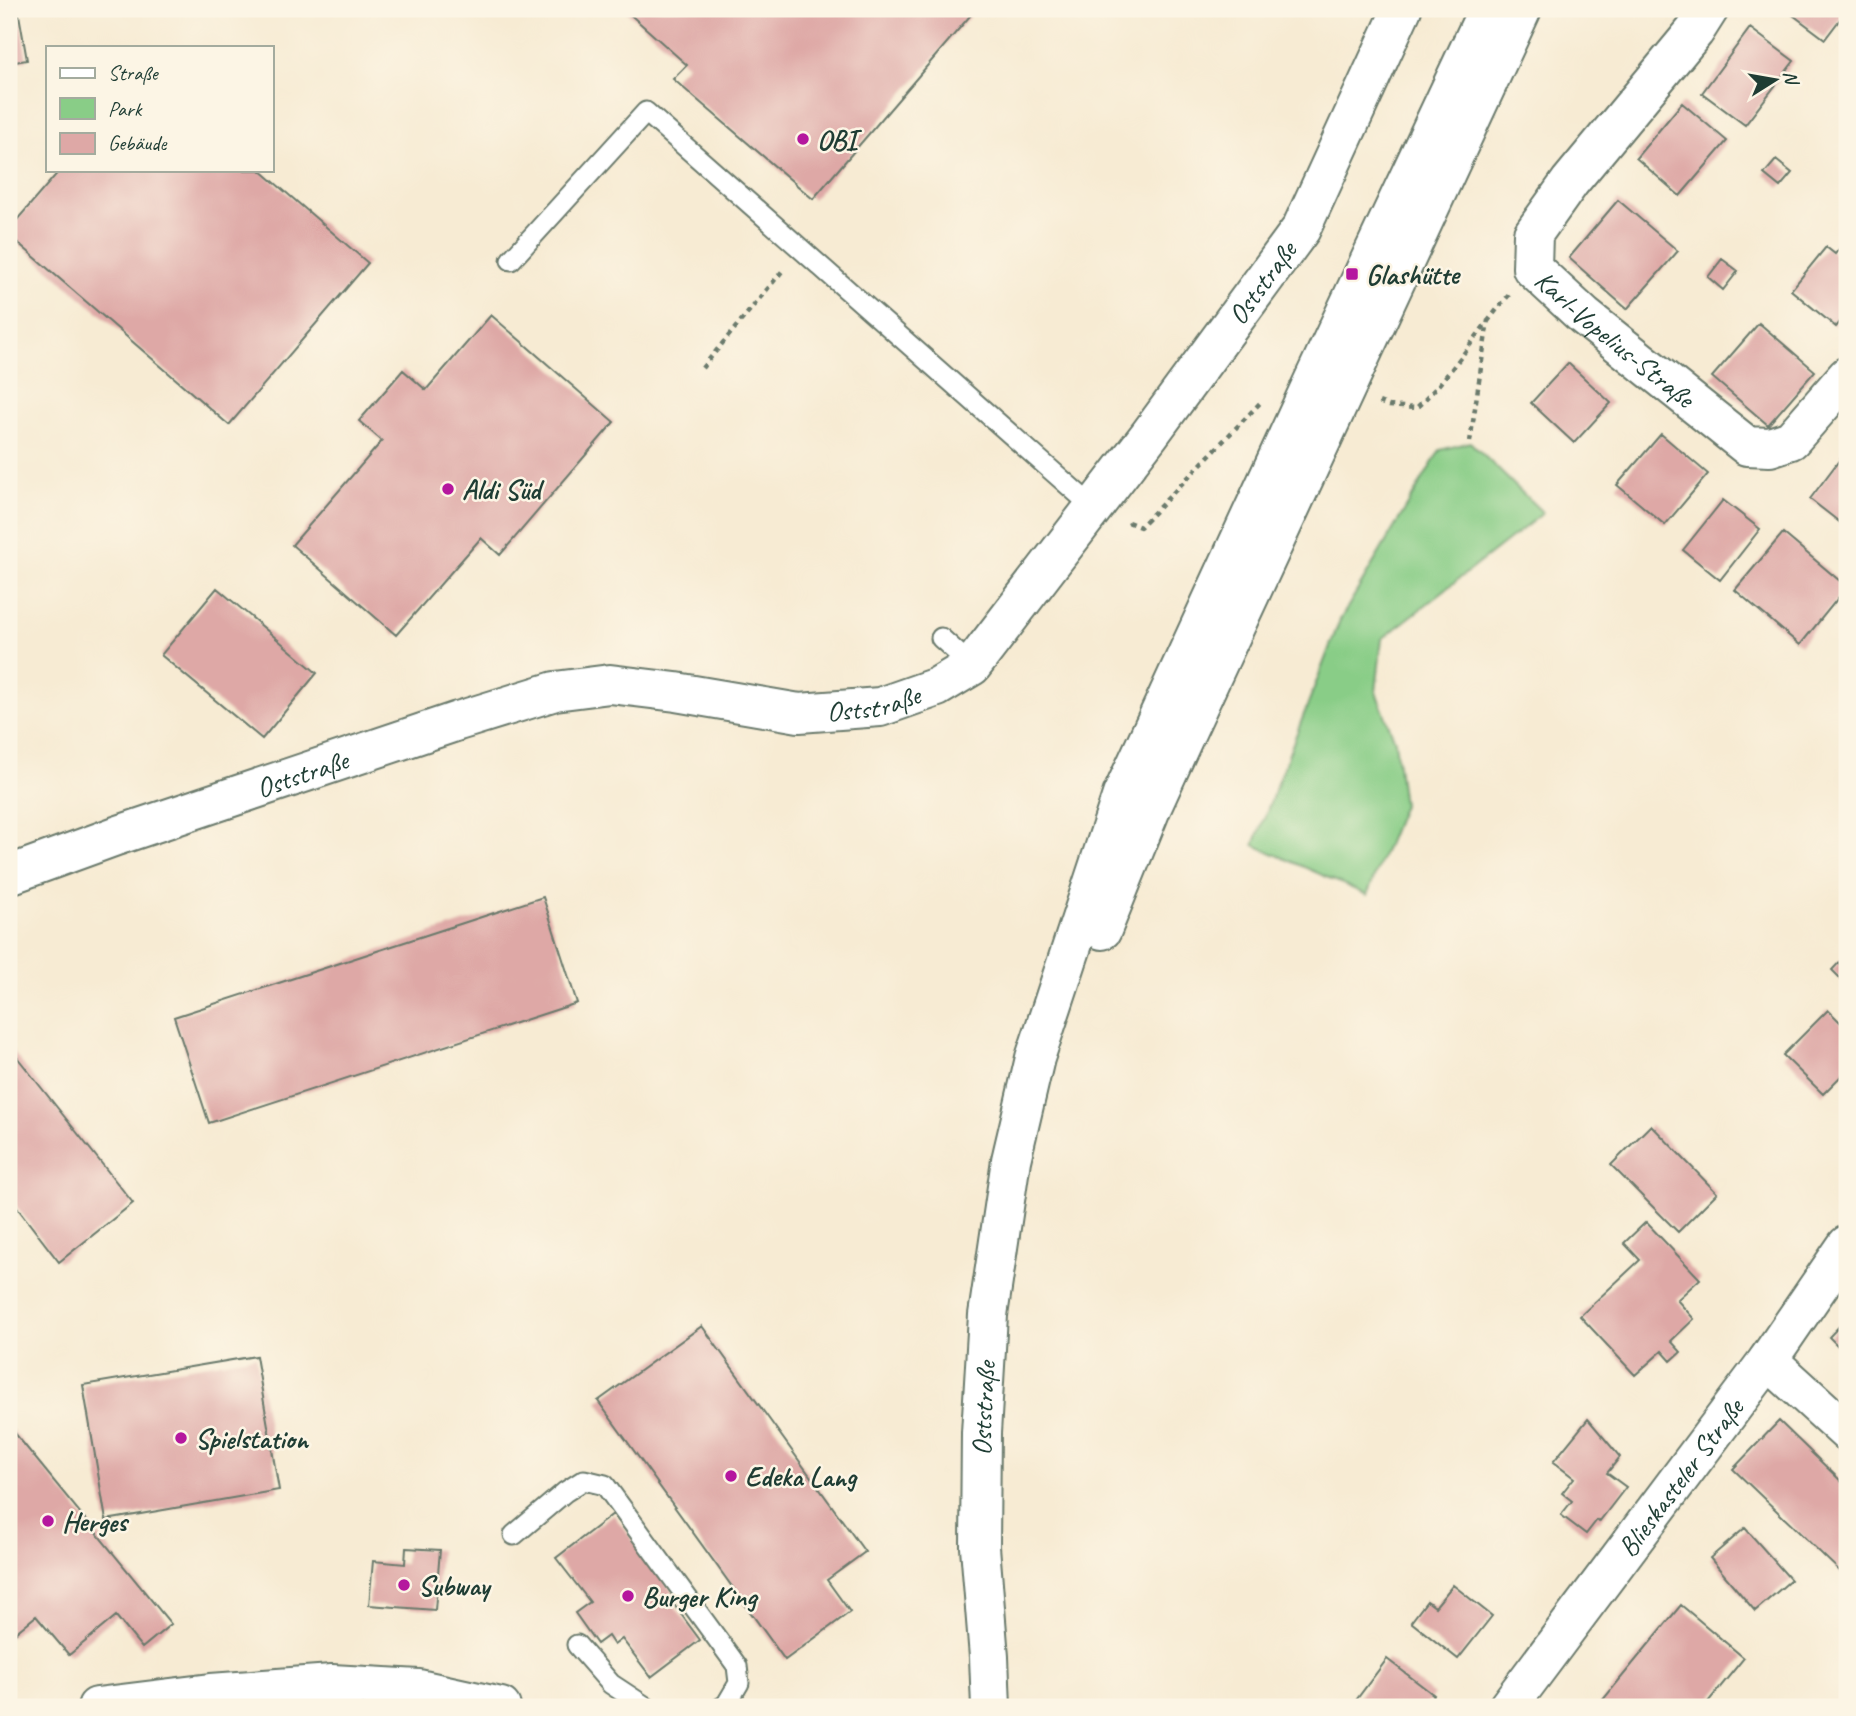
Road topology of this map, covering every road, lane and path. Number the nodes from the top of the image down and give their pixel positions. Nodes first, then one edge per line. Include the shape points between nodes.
1 (1402, 9) edge
2 (1488, 9) edge
3 (1522, 9) edge
4 (1709, 9) edge
5 (801, 249) junction
6 (511, 260) dead end
7 (1488, 319) dead end
8 (702, 368) dead end
9 (1847, 376) edge
10 (1470, 442) dead end
11 (1094, 508) junction
12 (941, 638) dead end
13 (972, 666) junction
14 (9, 875) edge
15 (1011, 1160) junction
16 (1847, 1245) edge
17 (1768, 1360) junction
18 (1847, 1432) edge
19 (514, 1535) dead end
20 (577, 1644) dead end
21 (989, 1657) junction
22 (97, 1707) edge
23 (501, 1707) edge
24 (646, 1707) edge
25 (722, 1707) edge
26 (991, 1707) edge
27 (1009, 1707) edge
28 (1508, 1707) edge

1 - 11 street, Oststraße via 1301,229
2 - 15 street, Oststraße via 1122,794 1035,1058
3 - 15 street, Oststraße via 1157,797
4 - 9 street, Karl-Vopelius-Straße via 1533,234 1532,268 1584,316 1747,446 1770,447 1791,440
5 - 6 lane via 646,112
5 - 8 path
5 - 11 lane
7 - 10 path
11 - 13 street, Oststraße
12 - 13 lane
13 - 14 street, Oststraße via 937,687 880,707 799,713 610,684 555,691
15 - 21 street, Oststraße via 988,1315 981,1433 980,1547
16 - 17 street, Blieskasteler Straße
17 - 18 street
17 - 28 street, Blieskasteler Straße
19 - 25 lane via 584,1480 605,1485 737,1666 739,1683
20 - 24 lane via 611,1684
21 - 26 street, Oststraße
21 - 27 street, Oststraße
22 - 23 street via 332,1684 419,1689

